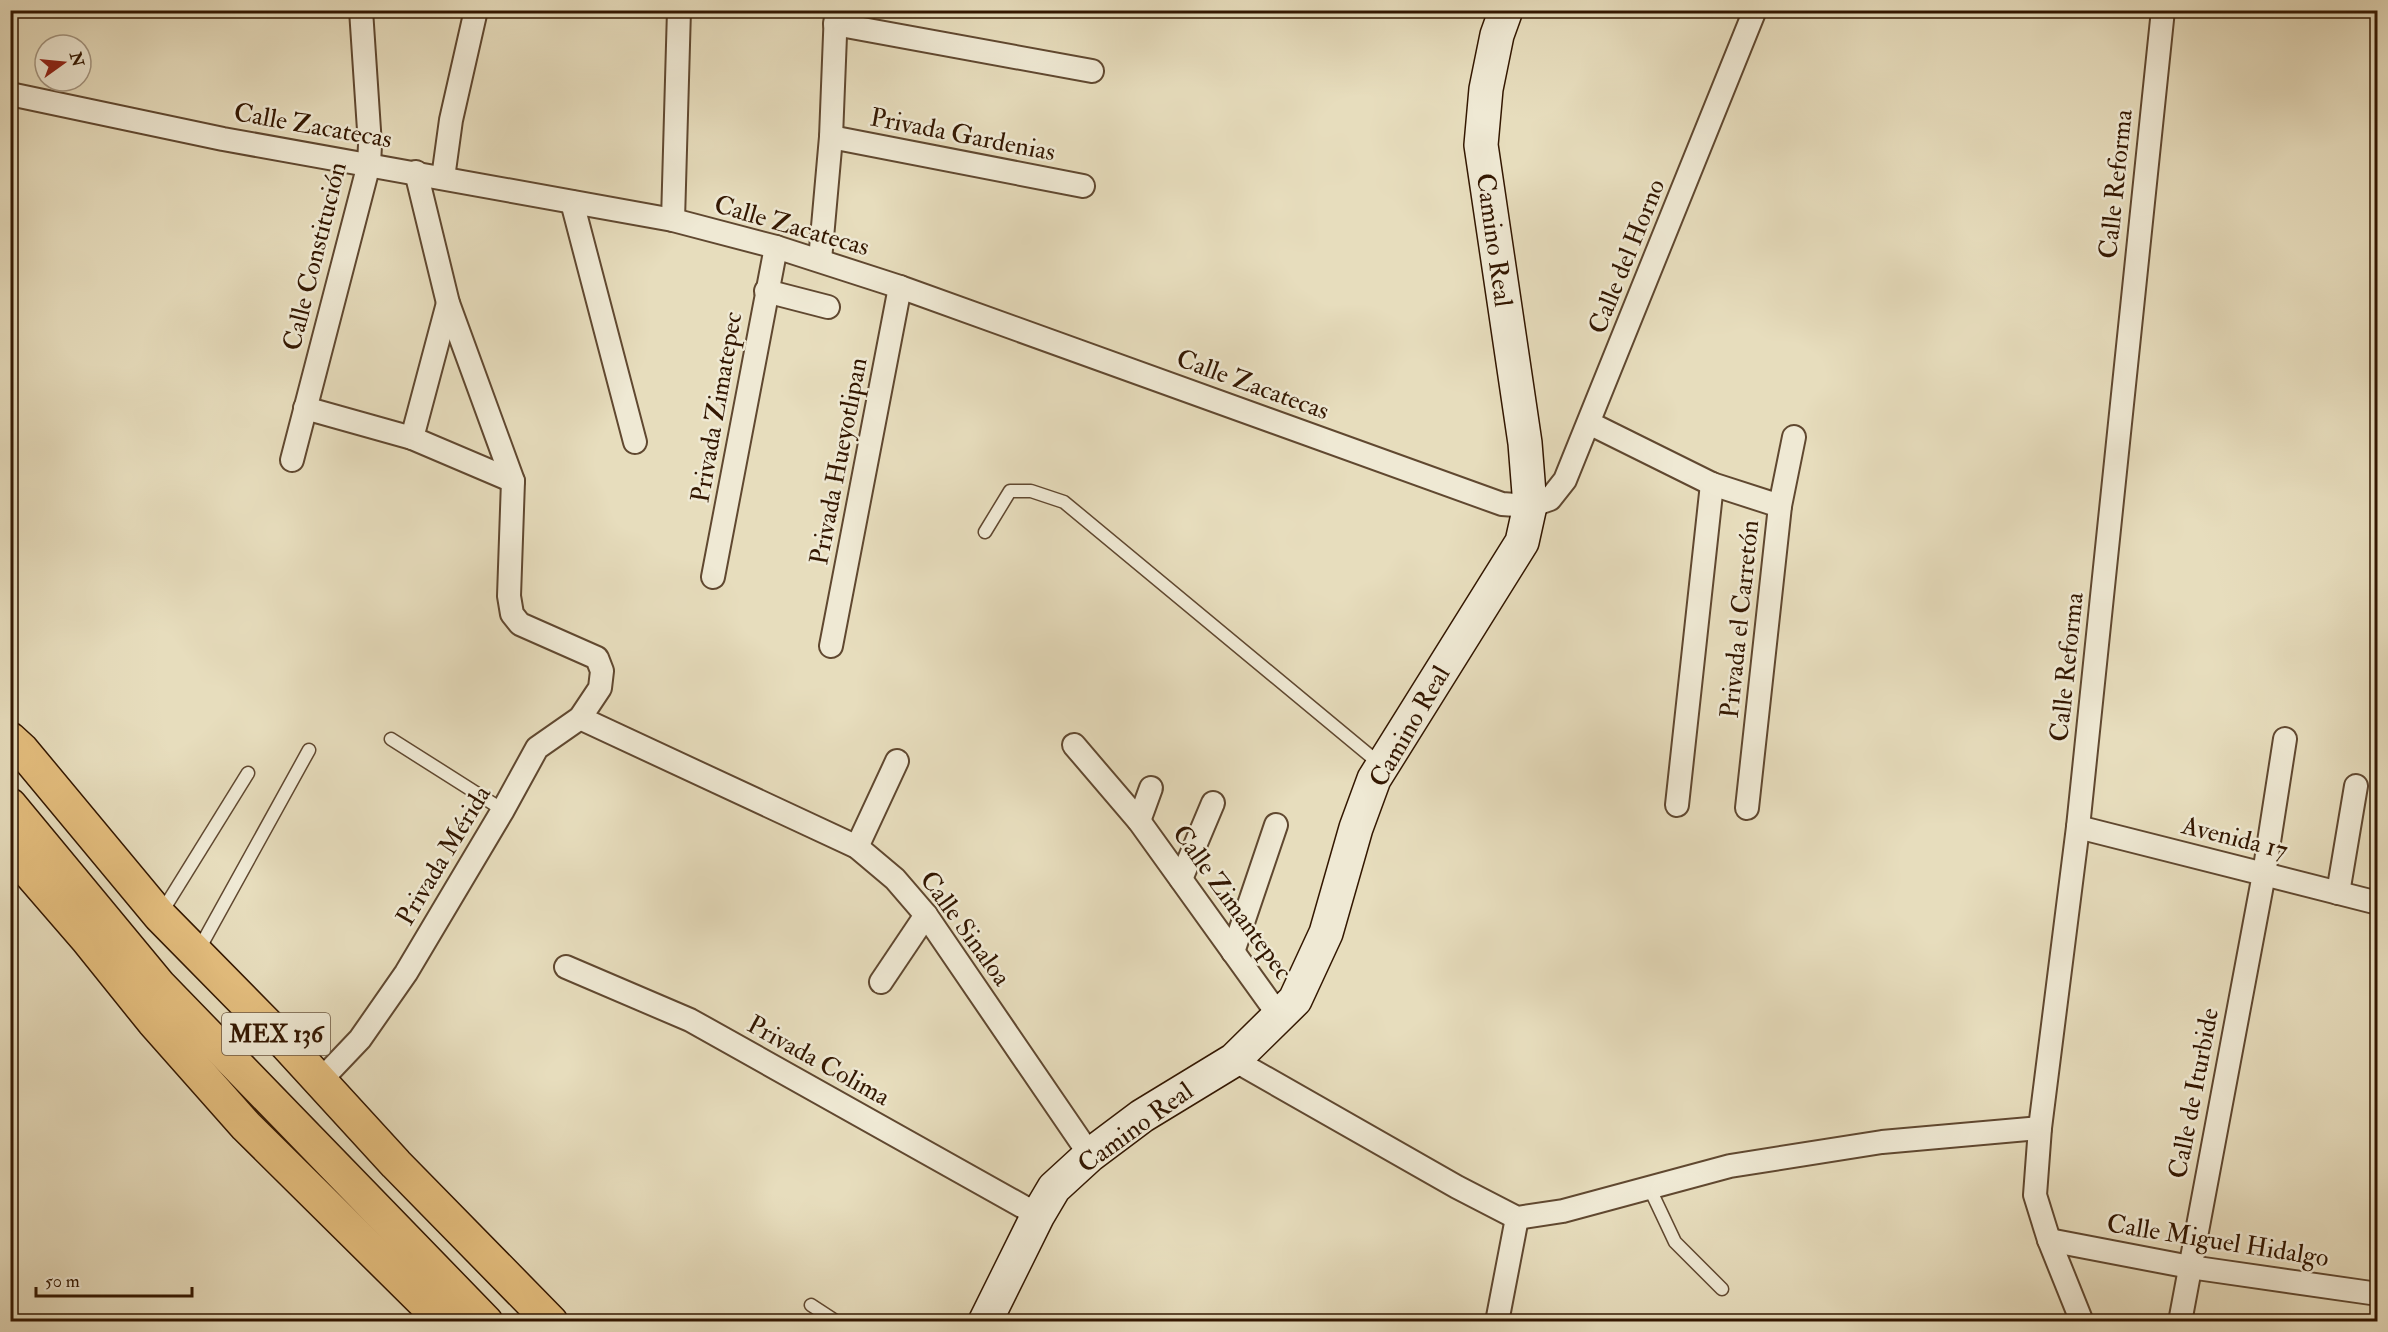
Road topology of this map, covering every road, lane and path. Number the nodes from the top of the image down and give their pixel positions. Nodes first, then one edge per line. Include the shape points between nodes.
1 (361, 10) edge
2 (476, 10) edge
3 (680, 10) edge
4 (1506, 10) edge
5 (1755, 10) edge
6 (2163, 10) edge
7 (835, 17) edge
8 (1092, 71) dead end
9 (10, 94) edge
10 (831, 137) junction
11 (369, 164) junction
12 (416, 172) junction
13 (443, 178) junction
14 (1083, 186) dead end
15 (572, 202) junction
16 (673, 220) junction
17 (776, 247) junction
18 (820, 261) junction
19 (900, 287) junction
20 (766, 291) junction
21 (448, 303) junction
22 (828, 307) dead end
23 (305, 408) junction
24 (1589, 423) junction
25 (1794, 437) dead end
26 (412, 438) junction
27 (634, 442) dead end
28 (292, 460) dead end
29 (513, 481) junction
30 (1712, 484) junction
31 (1530, 506) junction
32 (1780, 506) junction
33 (985, 532) dead end
34 (713, 577) dead end
35 (831, 646) dead end
36 (580, 718) junction
37 (10, 739) edge
38 (391, 739) dead end
39 (2285, 739) dead end
40 (1074, 745) dead end
41 (309, 750) dead end
42 (897, 761) dead end
43 (1382, 766) junction
44 (248, 773) dead end
45 (2356, 786) dead end
46 (1151, 788) dead end
47 (1213, 803) dead end
48 (10, 805) edge
49 (1677, 805) dead end
50 (1747, 808) dead end
51 (503, 810) junction
52 (1139, 822) junction
53 (1276, 825) dead end
54 (2078, 826) junction
55 (10, 838) edge
56 (857, 847) junction
57 (2264, 874) junction
58 (1181, 879) junction
59 (2338, 893) junction
60 (2378, 903) edge
61 (926, 915) junction
62 (160, 916) junction
63 (1233, 952) junction
64 (196, 953) junction
65 (566, 967) dead end
66 (881, 982) dead end
67 (1280, 1017) junction
68 (1234, 1060) junction
69 (320, 1081) junction
70 (2040, 1128) junction
71 (1090, 1155) junction
72 (1650, 1189) junction
73 (1038, 1215) junction
74 (1517, 1218) junction
75 (2049, 1240) junction
76 (2190, 1267) junction
77 (1722, 1289) dead end
78 (2378, 1294) edge
79 (811, 1305) dead end
80 (444, 1322) edge
81 (486, 1322) edge
82 (551, 1322) edge
83 (837, 1322) edge
84 (985, 1322) edge
85 (1497, 1322) edge
86 (2082, 1322) edge
87 (2180, 1322) edge

1 - 11 street, Calle Constitución
2 - 13 street via 451,120
3 - 16 street
4 - 31 main road, Camino Real via 1486,89 1481,145 1525,443
5 - 24 street, Calle del Horno
6 - 54 street, Calle Reforma
7 - 8 street
7 - 10 street
9 - 11 street, Calle Zacatecas via 223,139
10 - 14 street, Privada Gardenias
10 - 18 street
11 - 12 street, Calle Zacatecas
11 - 23 street, Calle Constitución
12 - 13 street, Calle Zacatecas
12 - 21 street
13 - 15 street, Calle Zacatecas
15 - 16 street, Calle Zacatecas
15 - 27 street
16 - 17 street, Calle Zacatecas
17 - 18 street, Calle Zacatecas
17 - 20 street, Privada Zimatepec
18 - 19 street, Calle Zacatecas
19 - 31 street, Calle Zacatecas via 1502,504
19 - 35 street, Privada Hueyotlipan
20 - 22 street
20 - 34 street, Privada Zimatepec
21 - 26 street
21 - 29 street
23 - 26 street
23 - 28 street, Calle Constitución
24 - 30 street
24 - 31 street, Calle del Horno via 1565,480 1550,499
25 - 32 street, Privada el Carretón
26 - 29 street
29 - 36 street, Privada Mérida via 509,596 512,614 520,624 597,658 602,671 600,688
30 - 32 street
30 - 49 street
31 - 43 main road, Camino Real via 1522,542
32 - 50 street, Privada el Carretón
33 - 43 lane via 1010,491 1031,490 1064,502
36 - 51 street, Privada Mérida via 537,748
36 - 56 street, Calle Sinaloa
37 - 62 main road, MEX 136
38 - 51 lane
39 - 57 street, Calle de Iturbide
40 - 52 street, Calle Zimantepec
41 - 64 lane
42 - 56 street
43 - 67 main road, Camino Real via 1356,828 1326,933 1295,1000
44 - 62 lane
45 - 59 street
46 - 52 street
47 - 58 street
48 - 81 main road, MEX 136 via 159,985
51 - 69 street, Privada Mérida via 406,973 360,1040
52 - 58 street, Calle Zimantepec
53 - 63 street
54 - 57 street, Avenida 17
54 - 70 street, Calle Reforma
55 - 80 main road via 29,872 246,1126
56 - 61 street, Calle Sinaloa via 896,879
57 - 59 street, Avenida 17
57 - 76 street, Calle de Iturbide
58 - 63 street, Calle Zimantepec
59 - 60 street, Avenida 17
61 - 66 street
61 - 71 street, Calle Sinaloa
62 - 64 main road, MEX 136
63 - 67 street, Calle Zimantepec
64 - 69 main road, MEX 136
65 - 73 street, Privada Colima via 690,1020
67 - 68 main road, Camino Real
68 - 71 main road, Camino Real via 1142,1116
68 - 74 street
69 - 82 main road, MEX 136
70 - 72 street via 1870,1144 1730,1166
70 - 75 street, Calle Reforma via 2035,1195
71 - 73 main road, Camino Real via 1054,1188
72 - 74 street
72 - 77 lane via 1675,1242
73 - 84 main road, Camino Real
74 - 85 street
75 - 76 street, Calle Miguel Hidalgo
75 - 86 street, Calle Reforma
76 - 78 street, Calle Miguel Hidalgo
76 - 87 street, Calle de Iturbide
79 - 83 lane

